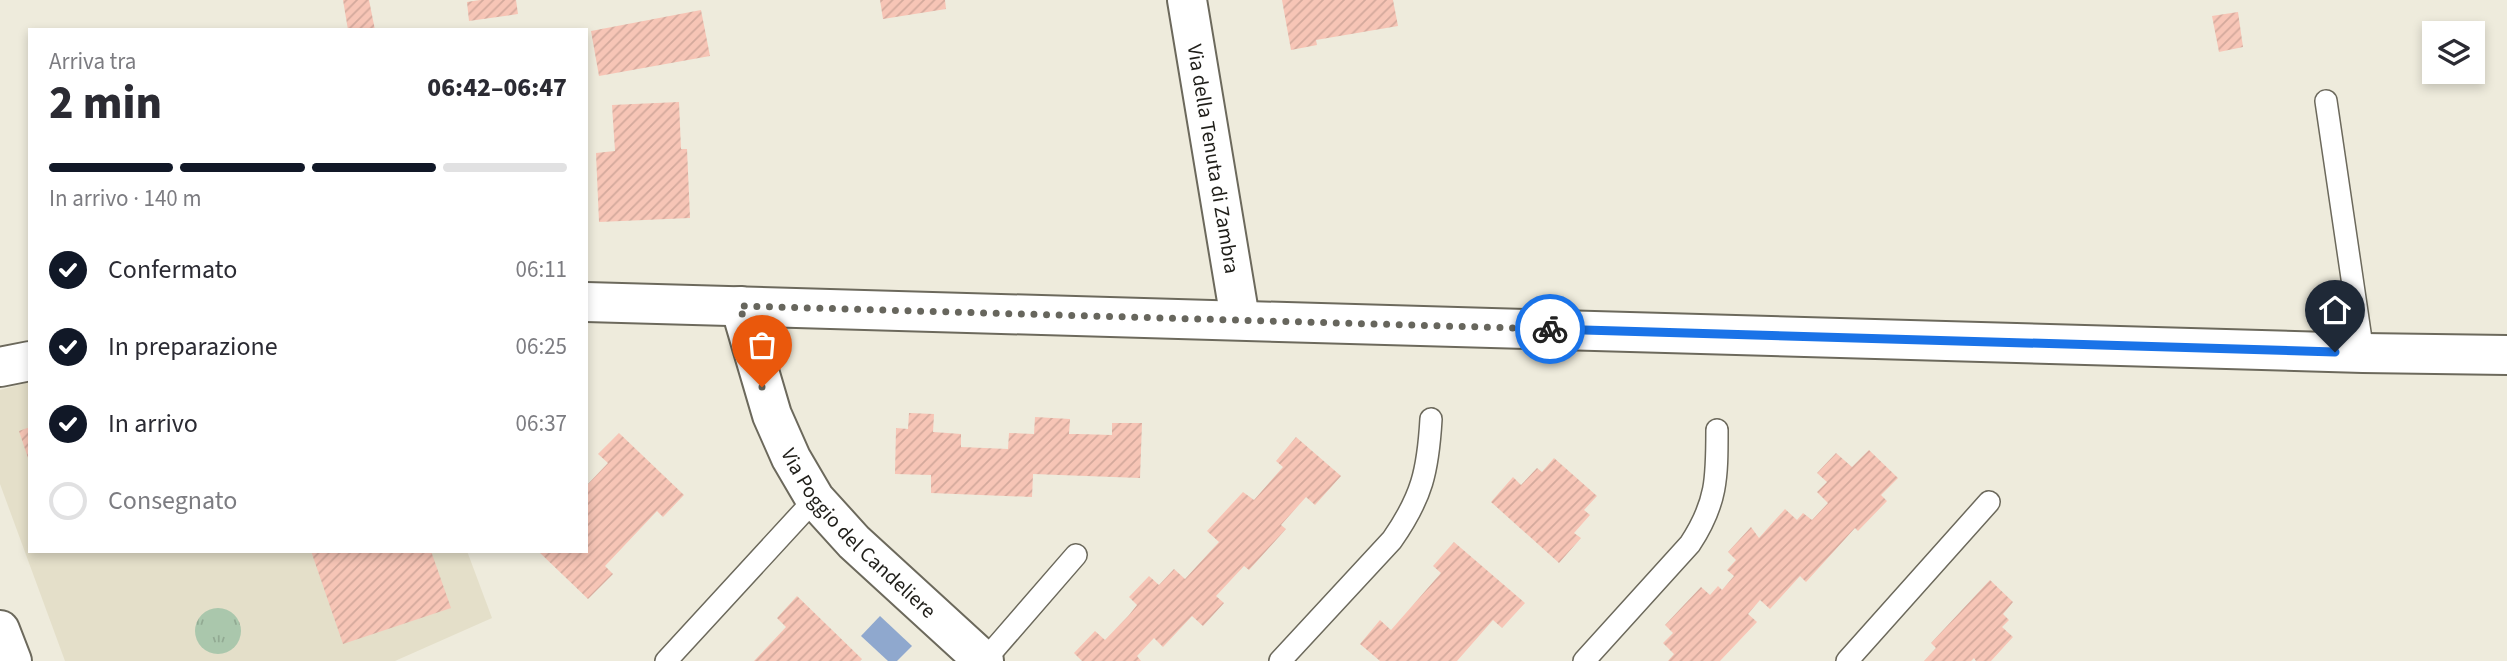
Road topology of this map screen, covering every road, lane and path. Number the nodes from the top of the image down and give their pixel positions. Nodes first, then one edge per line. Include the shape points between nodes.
1 (1187, 0) edge
2 (2326, 101) dead end
3 (588, 302) edge
4 (740, 306) junction
5 (1240, 319) junction
6 (2363, 353) junction
7 (2507, 355) edge
8 (28, 361) edge
9 (0, 367) edge
10 (1431, 419) dead end
11 (1717, 430) dead end
12 (815, 499) junction
13 (1989, 502) dead end
14 (1076, 555) dead end
15 (0, 630) edge
16 (12, 661) edge
17 (666, 661) edge
18 (984, 661) edge
19 (1280, 661) edge
20 (1584, 661) edge
21 (1847, 661) edge

1 - 5 street, Via della Tenuta di Zambra
2 - 6 lane
3 - 4 street
4 - 5 street
4 - 12 street, Via Poggio del Candeliere via 772,415
5 - 6 street
6 - 7 street
8 - 9 street
10 - 19 lane via 1425,474 1407,519
11 - 20 lane via 1714,491 1701,527
12 - 17 lane
12 - 18 street, Via Poggio del Candeliere
13 - 21 lane
14 - 18 lane
15 - 16 street

